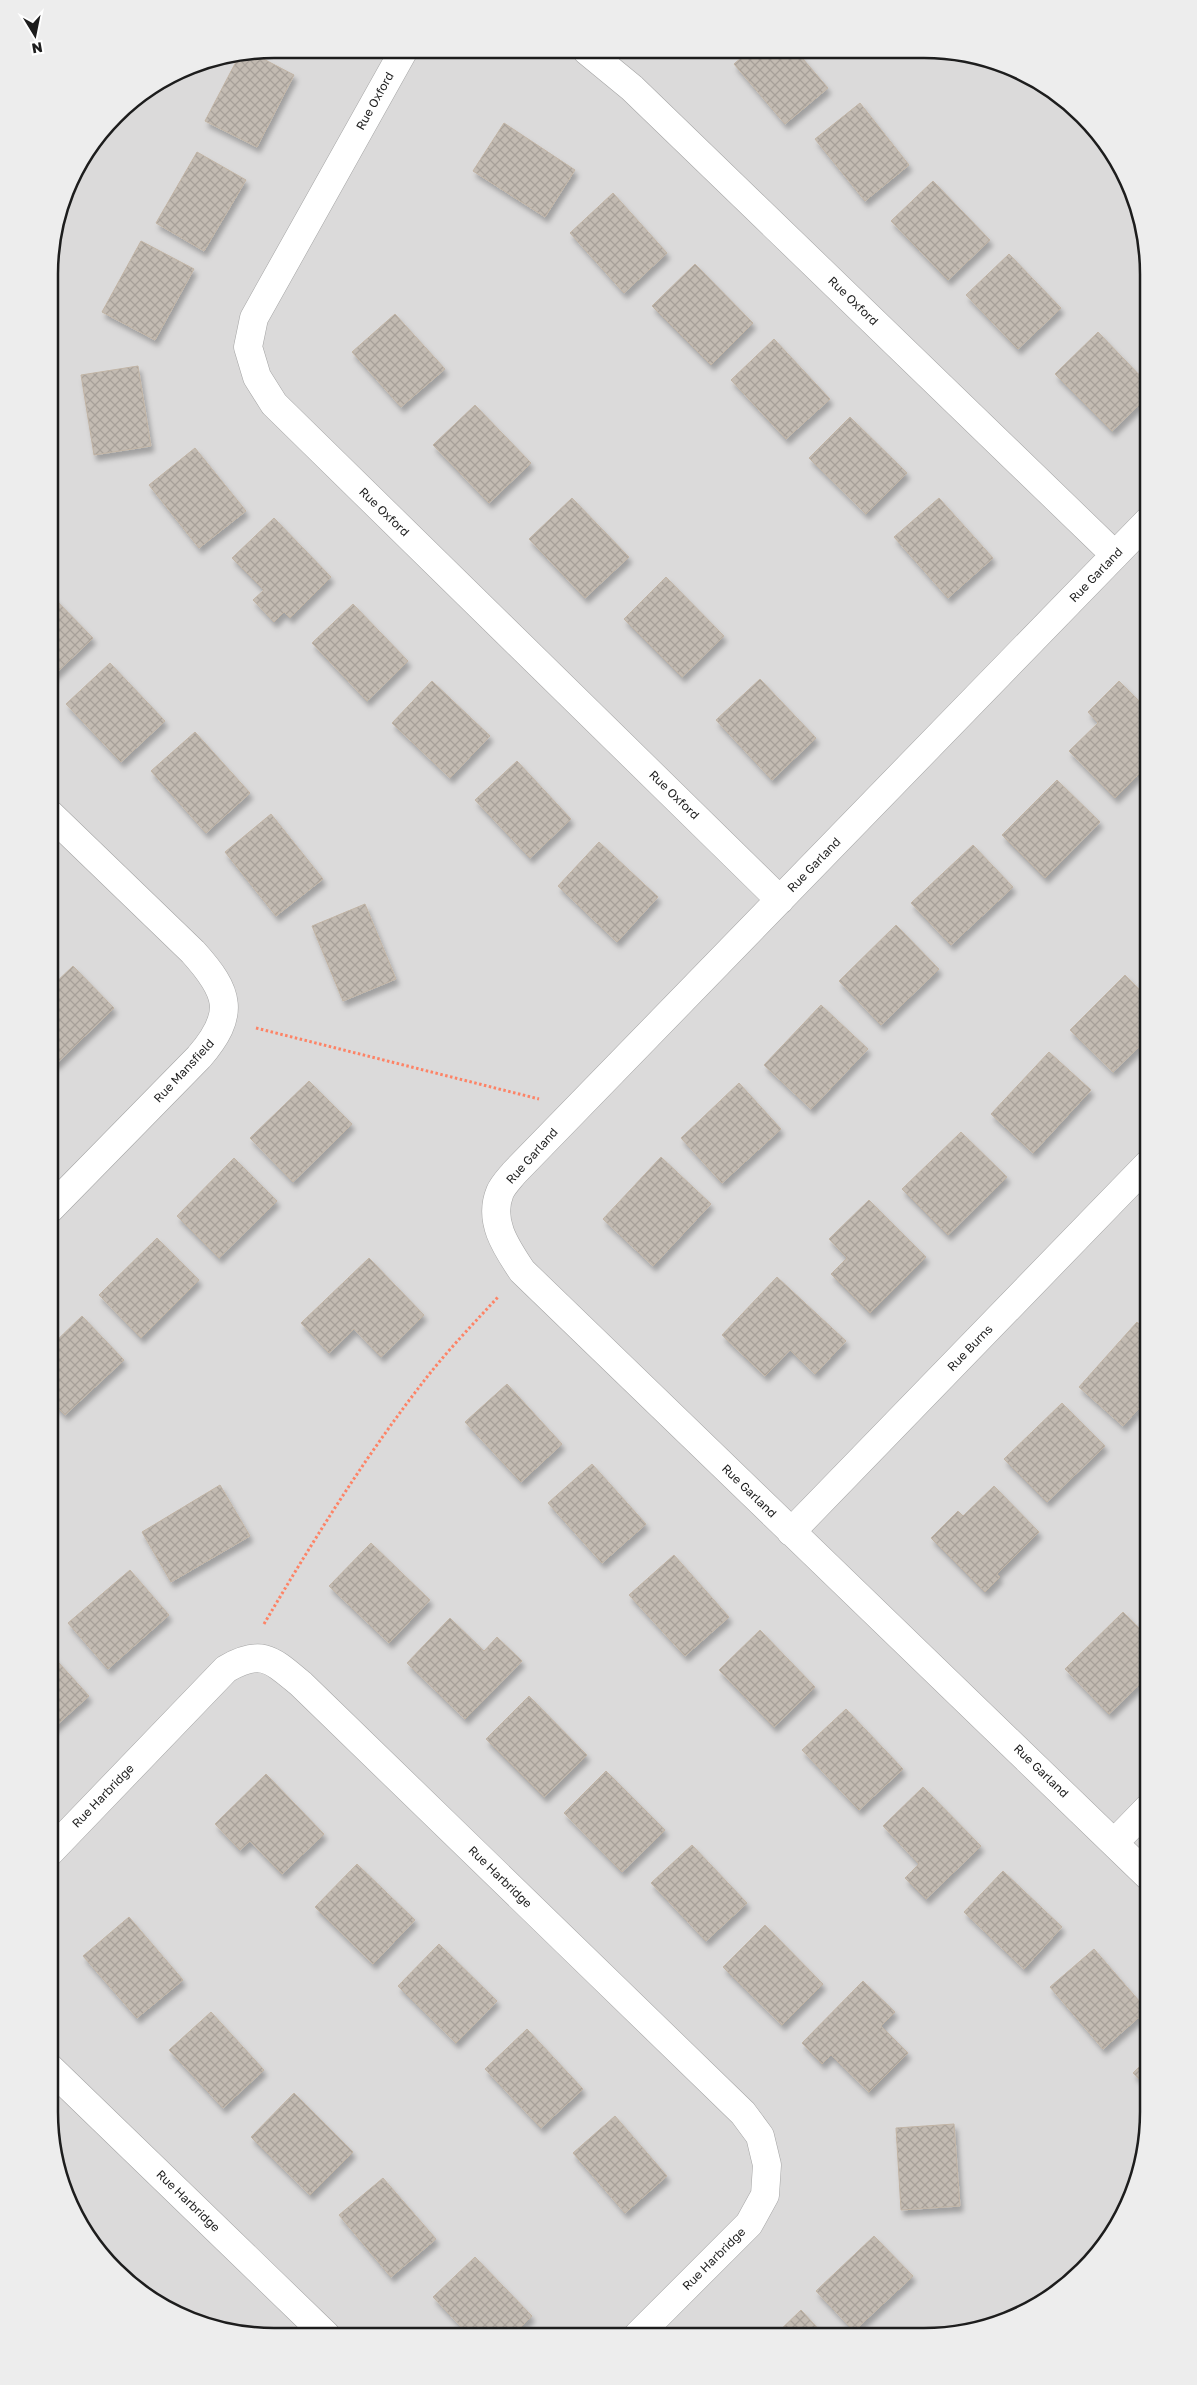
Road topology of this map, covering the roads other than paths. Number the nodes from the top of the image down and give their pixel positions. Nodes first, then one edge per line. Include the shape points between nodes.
1 (400, 58) edge
2 (596, 58) edge
3 (1140, 530) edge
4 (1116, 555) junction
5 (58, 822) edge
6 (780, 900) junction
7 (1140, 1172) edge
8 (58, 1201) edge
9 (792, 1532) junction
10 (1140, 1816) edge
11 (1114, 1842) junction
12 (58, 1843) edge
13 (1140, 1868) edge
14 (58, 2076) edge
15 (320, 2328) edge
16 (645, 2328) edge

1 - 6 street, Rue Oxford via 254,318 248,347 256,376 274,404
2 - 4 street, Rue Oxford via 632,88
3 - 4 street, Rue Garland
4 - 6 street, Rue Garland
5 - 8 street, Rue Mansfield via 214,974 222,995 224,1020 200,1057
6 - 9 street, Rue Garland via 514,1172 500,1192 495,1218 505,1244 522,1270
7 - 9 street, Rue Burns
9 - 11 street, Rue Garland
10 - 11 street
11 - 13 street, Rue Garland
12 - 16 street, Rue Harbridge via 226,1669 243,1659 263,1658 301,1684 743,2113 760,2136 768,2165 765,2195 749,2224
14 - 15 street, Rue Harbridge

